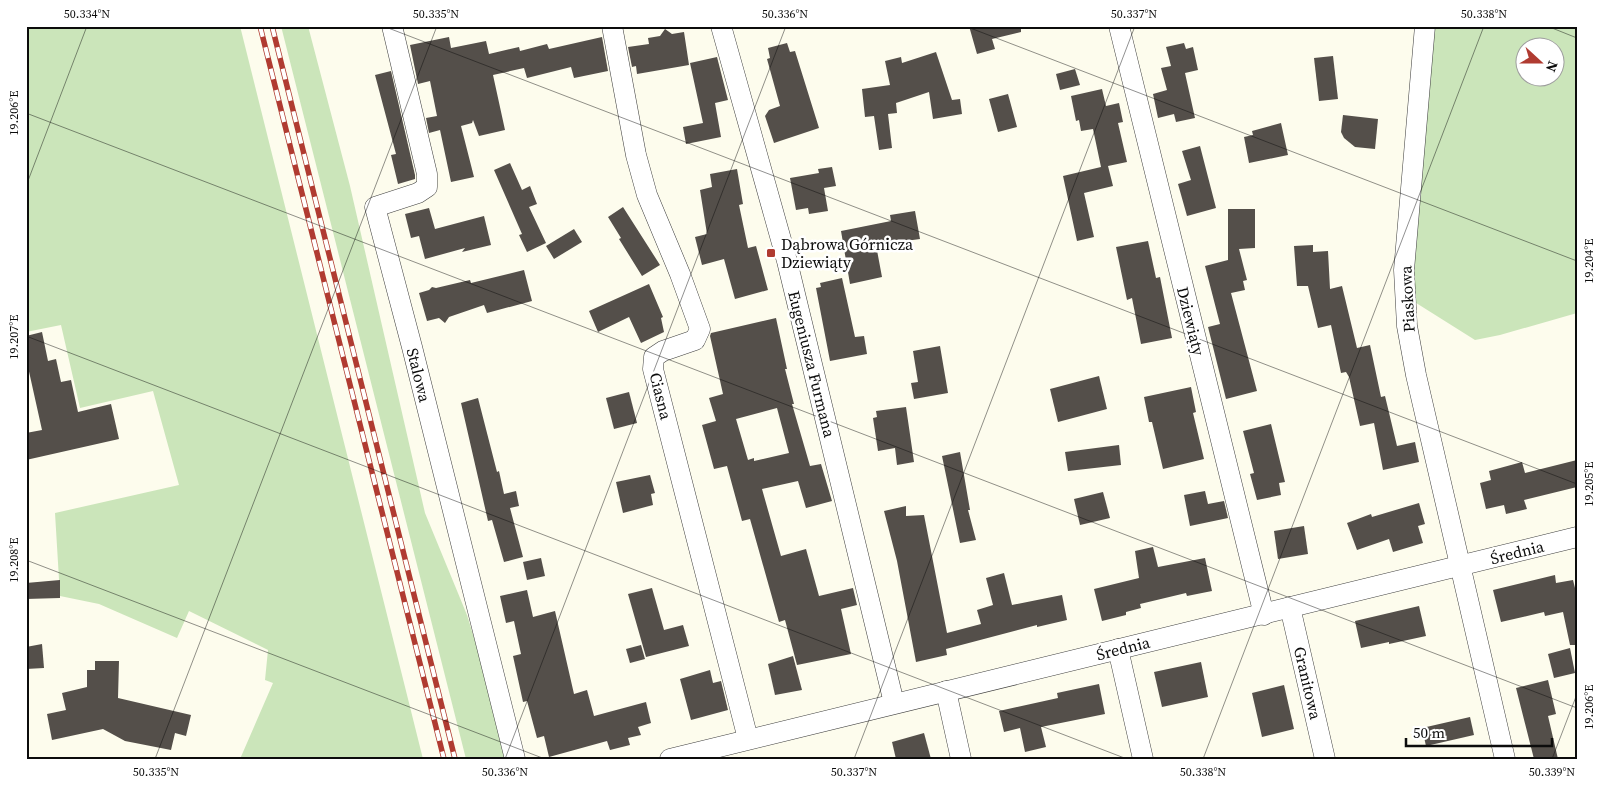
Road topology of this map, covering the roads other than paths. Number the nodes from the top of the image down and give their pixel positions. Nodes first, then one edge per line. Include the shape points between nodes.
1 (392, 26) edge
2 (612, 26) edge
3 (721, 26) edge
4 (1120, 26) edge
5 (1425, 26) edge
6 (1577, 537) edge
7 (1460, 566) junction
8 (1290, 607) junction
9 (1264, 615) junction
10 (1118, 649) junction
11 (946, 691) junction
12 (894, 704) junction
13 (748, 740) junction
14 (722, 753) edge
15 (515, 759) edge
16 (670, 759) edge
17 (961, 759) edge
18 (1143, 759) edge
19 (1325, 759) edge
20 (1505, 759) edge

1 - 15 street, Stalowa via 427,174 427,187 418,194 375,207
2 - 13 street, Ciasna via 636,155 647,195 700,329 695,340 654,357 653,368
3 - 12 street, Eugeniusza Furmana via 787,261
4 - 9 street, Dziewiąty
5 - 7 street, Piaskowa via 1404,261 1404,298 1410,349
6 - 7 street, Średnia
7 - 8 street, Średnia
7 - 20 street, Piaskowa
8 - 9 street, Średnia
8 - 19 street, Granitowa
9 - 10 street, Średnia
10 - 11 street, Średnia
10 - 18 street
11 - 12 street, Średnia
11 - 17 street
12 - 13 street, Średnia
13 - 14 street, Średnia
14 - 16 street, Średnia

